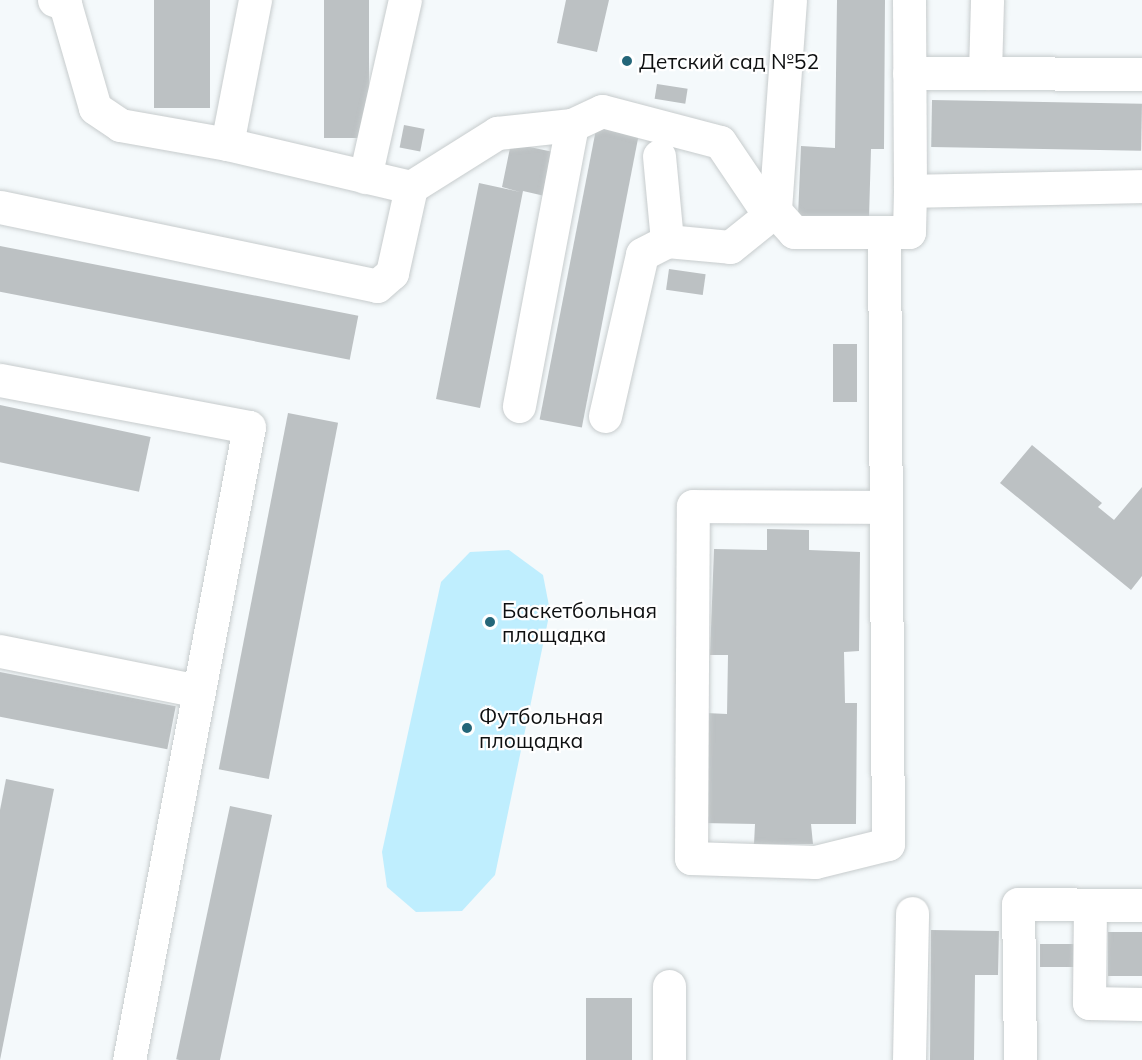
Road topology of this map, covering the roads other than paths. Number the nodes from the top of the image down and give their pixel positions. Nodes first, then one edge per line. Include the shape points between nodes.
1 (255, 0) edge
2 (405, 0) edge
3 (790, 0) edge
4 (909, 0) edge
5 (987, 0) edge
6 (61, 1) edge
7 (909, 73) junction
8 (985, 73) junction
9 (1142, 74) edge
10 (572, 125) junction
11 (227, 144) junction
12 (659, 156) dead end
13 (365, 177) junction
14 (1142, 186) edge
15 (411, 187) junction
16 (910, 191) junction
17 (0, 207) edge
18 (772, 214) junction
19 (884, 232) junction
20 (667, 241) junction
21 (0, 380) edge
22 (519, 406) dead end
23 (605, 417) dead end
24 (886, 507) junction
25 (0, 651) edge
26 (198, 691) junction
27 (1090, 905) junction
28 (1142, 905) edge
29 (912, 913) dead end
30 (669, 986) dead end
31 (1142, 1004) edge
32 (129, 1060) edge
33 (669, 1060) edge
34 (909, 1060) edge
35 (1020, 1060) edge

1 - 11 lane
2 - 13 lane
3 - 18 lane
4 - 7 lane
5 - 8 lane
6 - 11 lane via 95,108 120,125
7 - 8 lane
7 - 16 lane
8 - 9 lane
10 - 15 lane via 497,133
10 - 18 lane via 602,111 720,142
10 - 22 lane
11 - 13 lane
12 - 20 lane
13 - 15 lane
14 - 16 lane
15 - 17 lane via 392,273 376,286
16 - 19 lane via 909,232
18 - 19 lane via 794,232
18 - 20 lane via 730,247
19 - 24 lane
20 - 23 lane via 642,254
21 - 26 lane via 249,428
24 - 24 lane via 888,844 815,862 691,858 693,506
25 - 26 lane
26 - 32 lane
27 - 28 lane
27 - 31 lane via 1089,1003
27 - 35 lane via 1018,904
29 - 34 lane
30 - 33 lane

